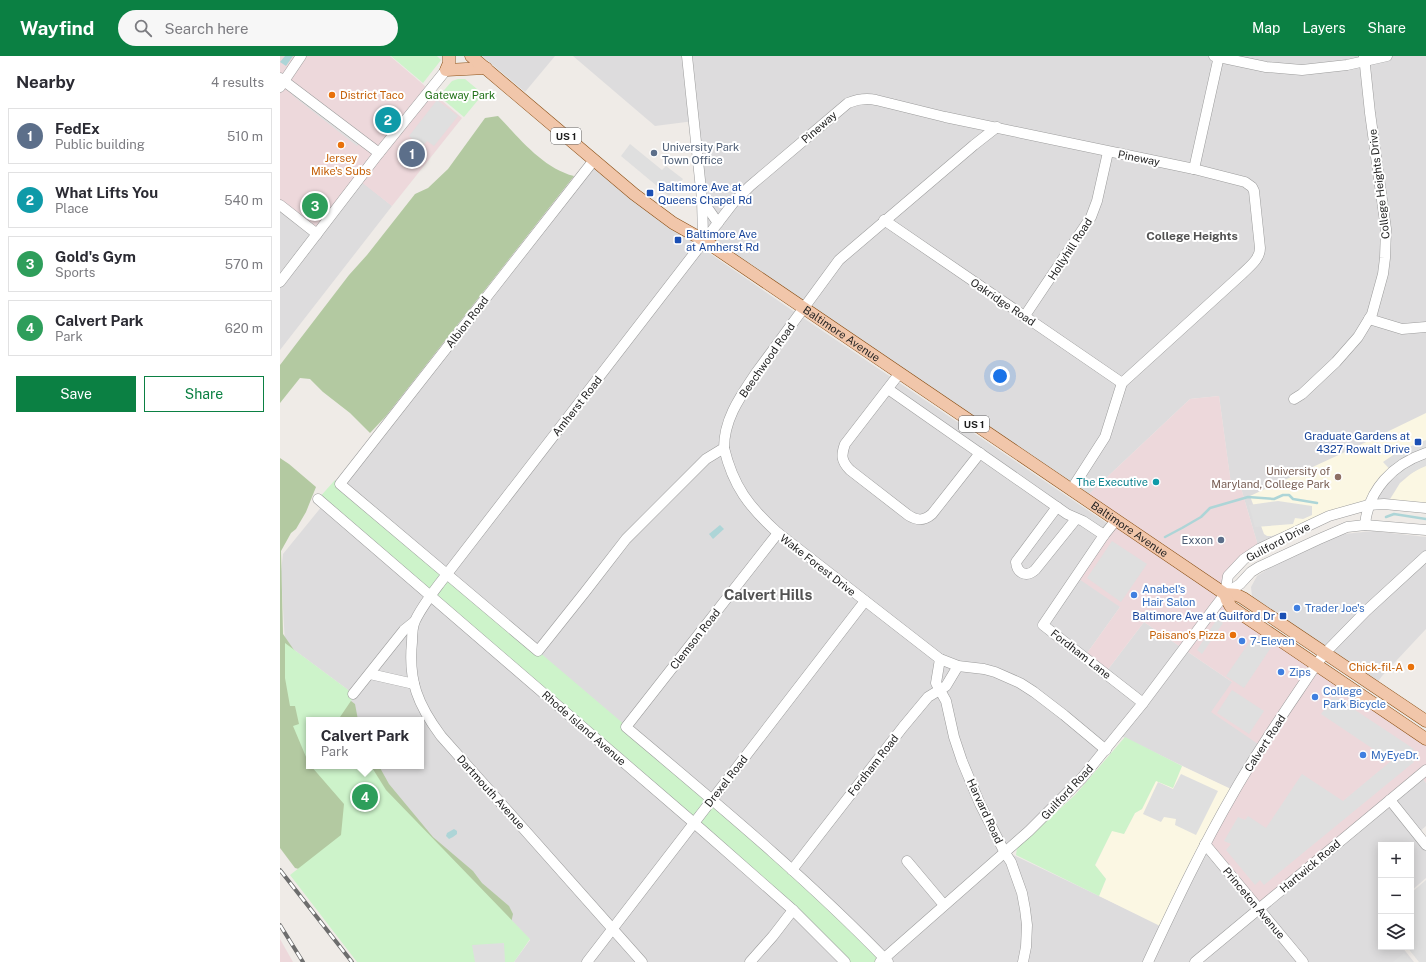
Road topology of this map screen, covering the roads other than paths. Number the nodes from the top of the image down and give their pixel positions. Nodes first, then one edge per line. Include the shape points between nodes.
1 (301, 56) edge
2 (449, 56) edge
3 (471, 56) edge
4 (687, 56) edge
5 (1217, 56) edge
6 (1387, 56) edge
7 (1365, 58) edge
8 (486, 68) junction
9 (446, 70) junction
10 (281, 82) edge
11 (997, 127) junction
12 (1108, 152) junction
13 (379, 153) junction
14 (594, 160) junction
15 (1194, 169) junction
16 (702, 199) junction
17 (280, 205) edge
18 (884, 220) junction
19 (718, 223) junction
20 (317, 234) junction
21 (706, 239) junction
22 (280, 282) edge
23 (803, 309) junction
24 (1024, 317) junction
25 (1369, 319) junction
26 (1426, 327) edge
27 (899, 374) junction
28 (1122, 383) junction
29 (888, 389) junction
30 (1294, 399) dead end
31 (724, 448) junction
32 (980, 453) junction
33 (1426, 453) edge
34 (1071, 490) junction
35 (318, 499) dead end
36 (1368, 505) junction
37 (1057, 507) junction
38 (1426, 508) edge
39 (1076, 518) junction
40 (1116, 520) junction
41 (1365, 525) junction
42 (1426, 530) edge
43 (778, 533) junction
44 (1104, 535) junction
45 (1426, 556) edge
46 (447, 574) junction
47 (1225, 594) junction
48 (431, 596) junction
49 (865, 601) junction
50 (414, 622) junction
51 (1324, 653) junction
52 (940, 659) junction
53 (1316, 665) junction
54 (958, 666) junction
55 (370, 674) junction
56 (414, 684) junction
57 (940, 689) junction
58 (354, 694) dead end
59 (1144, 703) junction
60 (1426, 721) edge
61 (1426, 739) edge
62 (1106, 750) junction
63 (1426, 770) edge
64 (712, 800) junction
65 (1390, 800) junction
66 (694, 823) junction
67 (1205, 844) junction
68 (1426, 845) edge
69 (1005, 853) junction
70 (907, 861) dead end
71 (792, 870) junction
72 (944, 905) junction
73 (1259, 909) junction
74 (793, 910) junction
75 (613, 928) junction
76 (884, 961) edge
77 (1196, 961) edge
78 (587, 962) edge
79 (642, 962) edge
80 (750, 962) edge
81 (845, 962) edge
82 (1023, 962) edge
83 (1148, 962) edge
84 (1304, 962) edge

1 - 10 street
2 - 9 main road
3 - 8 main road, Baltimore Avenue / US 1
4 - 16 street
5 - 7 street via 1266,67 1302,70 1336,66
5 - 15 street
6 - 7 street
7 - 25 street, College Heights Drive via 1386,229 1383,274
8 - 9 main road
8 - 14 main road, Baltimore Avenue / US 1
9 - 13 street
10 - 13 street
11 - 12 street, Pineway
11 - 18 street, Beechwood Road
11 - 19 street, Pineway via 866,98 854,100 843,106 750,186
12 - 15 street, Pineway
12 - 24 street, Hollyhill Road via 1091,217
13 - 20 street
14 - 21 main road, Baltimore Avenue / US 1 via 673,223
14 - 46 street, Albion Road via 340,484
15 - 28 street, Pineway via 1245,182 1252,187 1260,251 1254,262 1242,274
16 - 19 street
16 - 21 street via 703,236
17 - 20 street
18 - 23 street, Beechwood Road via 839,260
18 - 24 street, Oakridge Road
19 - 21 street, Pineway
20 - 22 street
21 - 23 main road, Baltimore Avenue / US 1
21 - 46 street, Amherst Road
23 - 27 main road, Baltimore Avenue / US 1
23 - 31 street, Beechwood Road via 744,391 727,422
24 - 28 street, Oakridge Road
25 - 26 street via 1402,329
25 - 30 street, College Heights Drive via 1346,352
27 - 29 street
27 - 34 main road, Baltimore Avenue / US 1
28 - 34 street, Pineway via 1104,437
29 - 32 street, Baltimore Avenue
29 - 32 street via 845,444 841,458 850,470 908,515 923,520 932,514
31 - 43 street, Wake Forest Drive via 738,487 761,518
31 - 46 street via 706,459 626,539 538,651
32 - 37 street, Baltimore Avenue
33 - 36 street via 1393,470
34 - 40 main road, Baltimore Avenue / US 1
35 - 48 street, Rhode Island Avenue
36 - 38 street, Guilford Drive
36 - 41 street
36 - 47 street, Guilford Drive via 1329,516 1259,549 1244,559 1228,576
37 - 39 street, Baltimore Avenue
37 - 39 street via 1016,562 1022,573 1027,575 1035,570
39 - 44 street, Baltimore Avenue
40 - 44 street, Fordham Lane
40 - 47 main road, Baltimore Avenue / US 1
41 - 42 street, Guilford Drive
41 - 47 street, Guilford Drive via 1347,527 1267,562
43 - 49 street, Wake Forest Drive
43 - 64 street, Clemson Road via 626,727
44 - 59 street, Fordham Lane via 1043,625
45 - 51 street, Calvert Road
46 - 48 street, Amherst Road
47 - 51 main road, Baltimore Avenue / US 1 via 1240,596
47 - 53 main road, Baltimore Avenue / US 1 via 1231,607
47 - 59 street, Guilford Road
48 - 50 street, Dartmouth Avenue
48 - 66 street, Rhode Island Avenue
49 - 52 street, Wake Forest Drive
49 - 64 street, Drexel Road
50 - 55 street via 404,630
50 - 56 street, Dartmouth Avenue via 410,664
51 - 53 street, Calvert Road
51 - 60 main road, Baltimore Avenue / US 1
52 - 54 street, Wake Forest Drive
52 - 57 street via 936,682
53 - 61 main road, Baltimore Avenue / US 1
53 - 67 street, Calvert Road via 1261,746
54 - 57 street via 946,686
54 - 62 street via 995,672 1020,683
55 - 56 street
55 - 58 street
56 - 75 street, Dartmouth Avenue via 421,704 441,736
57 - 69 street, Harvard Road via 968,775
57 - 71 street, Fordham Road via 928,697 903,727
59 - 62 street, Guilford Road
62 - 69 street, Guilford Road via 1058,803
63 - 65 street, Hartwick Road
64 - 66 street, Drexel Road
64 - 71 street
65 - 68 street
65 - 73 street, Hartwick Road
66 - 74 street, Rhode Island Avenue
66 - 75 street, Drexel Road
67 - 73 street, Princeton Avenue
67 - 83 street, Calvert Road
69 - 72 street, Guilford Road
69 - 82 street, Harvard Road via 1011,862 1025,909 1027,933
70 - 72 street
71 - 76 street via 839,912
72 - 76 street, Guilford Road
73 - 77 street, Hartwick Road
73 - 84 street, Princeton Avenue
74 - 80 street
74 - 81 street, Rhode Island Avenue
75 - 78 street, Drexel Road
75 - 79 street, Dartmouth Avenue

